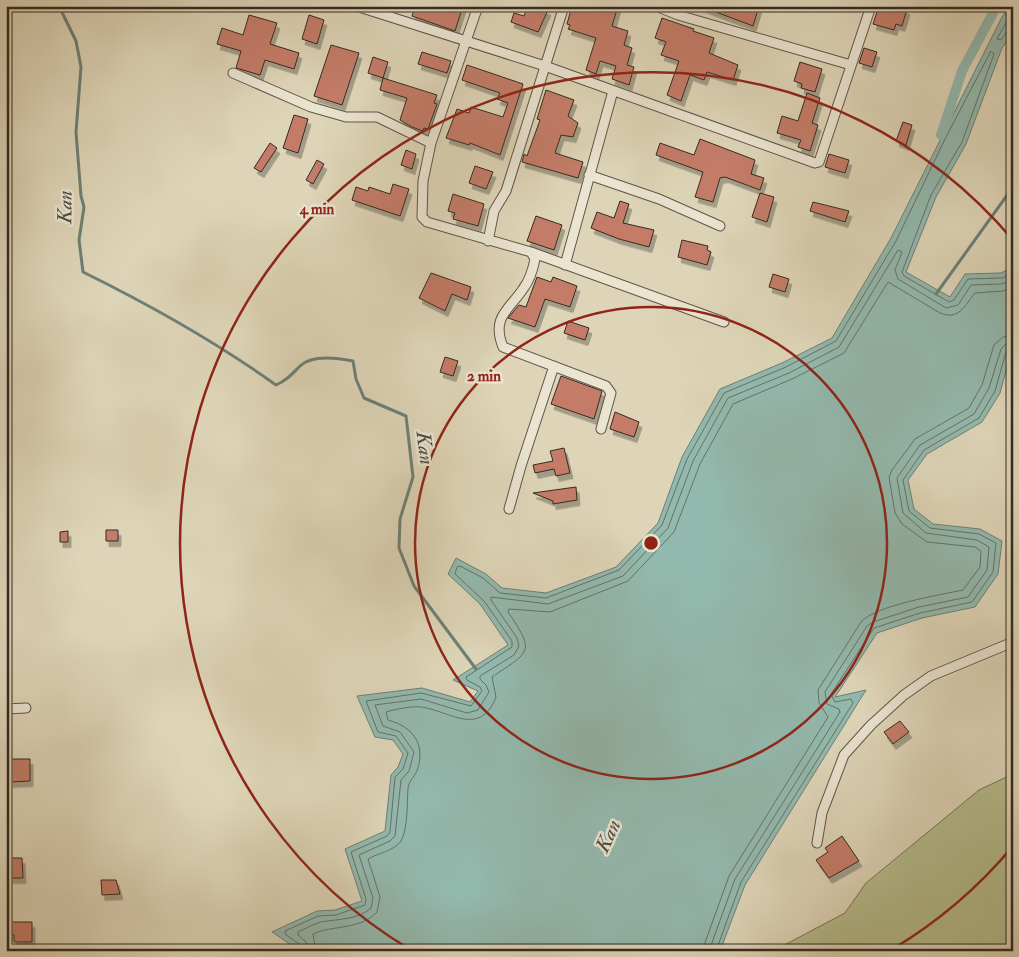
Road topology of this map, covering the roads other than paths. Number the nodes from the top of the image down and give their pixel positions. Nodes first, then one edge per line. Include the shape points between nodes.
1 (356, 6) edge
2 (478, 6) edge
3 (564, 6) edge
4 (656, 6) edge
5 (871, 6) edge
6 (468, 42) junction
7 (545, 66) junction
8 (851, 66) junction
9 (233, 73) dead end
10 (612, 91) junction
11 (431, 143) junction
12 (589, 175) junction
13 (720, 226) dead end
14 (488, 241) junction
15 (531, 252) junction
16 (565, 265) junction
17 (724, 322) dead end
18 (554, 366) junction
19 (600, 429) dead end
20 (509, 509) dead end
21 (1013, 642) edge
22 (26, 708) dead end
23 (6, 709) edge
24 (817, 844) dead end

1 - 6 street
2 - 6 street
3 - 7 street
4 - 8 street
5 - 8 street
6 - 7 street
6 - 11 street
7 - 10 street
7 - 14 street via 506,191 494,211
8 - 10 street via 819,162 815,163
9 - 11 street via 311,107 346,117 377,117
10 - 12 street
11 - 14 street via 423,181 422,217 427,222
12 - 13 street via 659,199
12 - 16 street
14 - 15 street
15 - 16 street
15 - 18 street via 535,259 532,272 501,318 498,335 503,347
16 - 17 street
18 - 19 street via 606,386 611,393
18 - 20 street
21 - 24 street via 931,676 871,725 844,755 822,812
22 - 23 street

